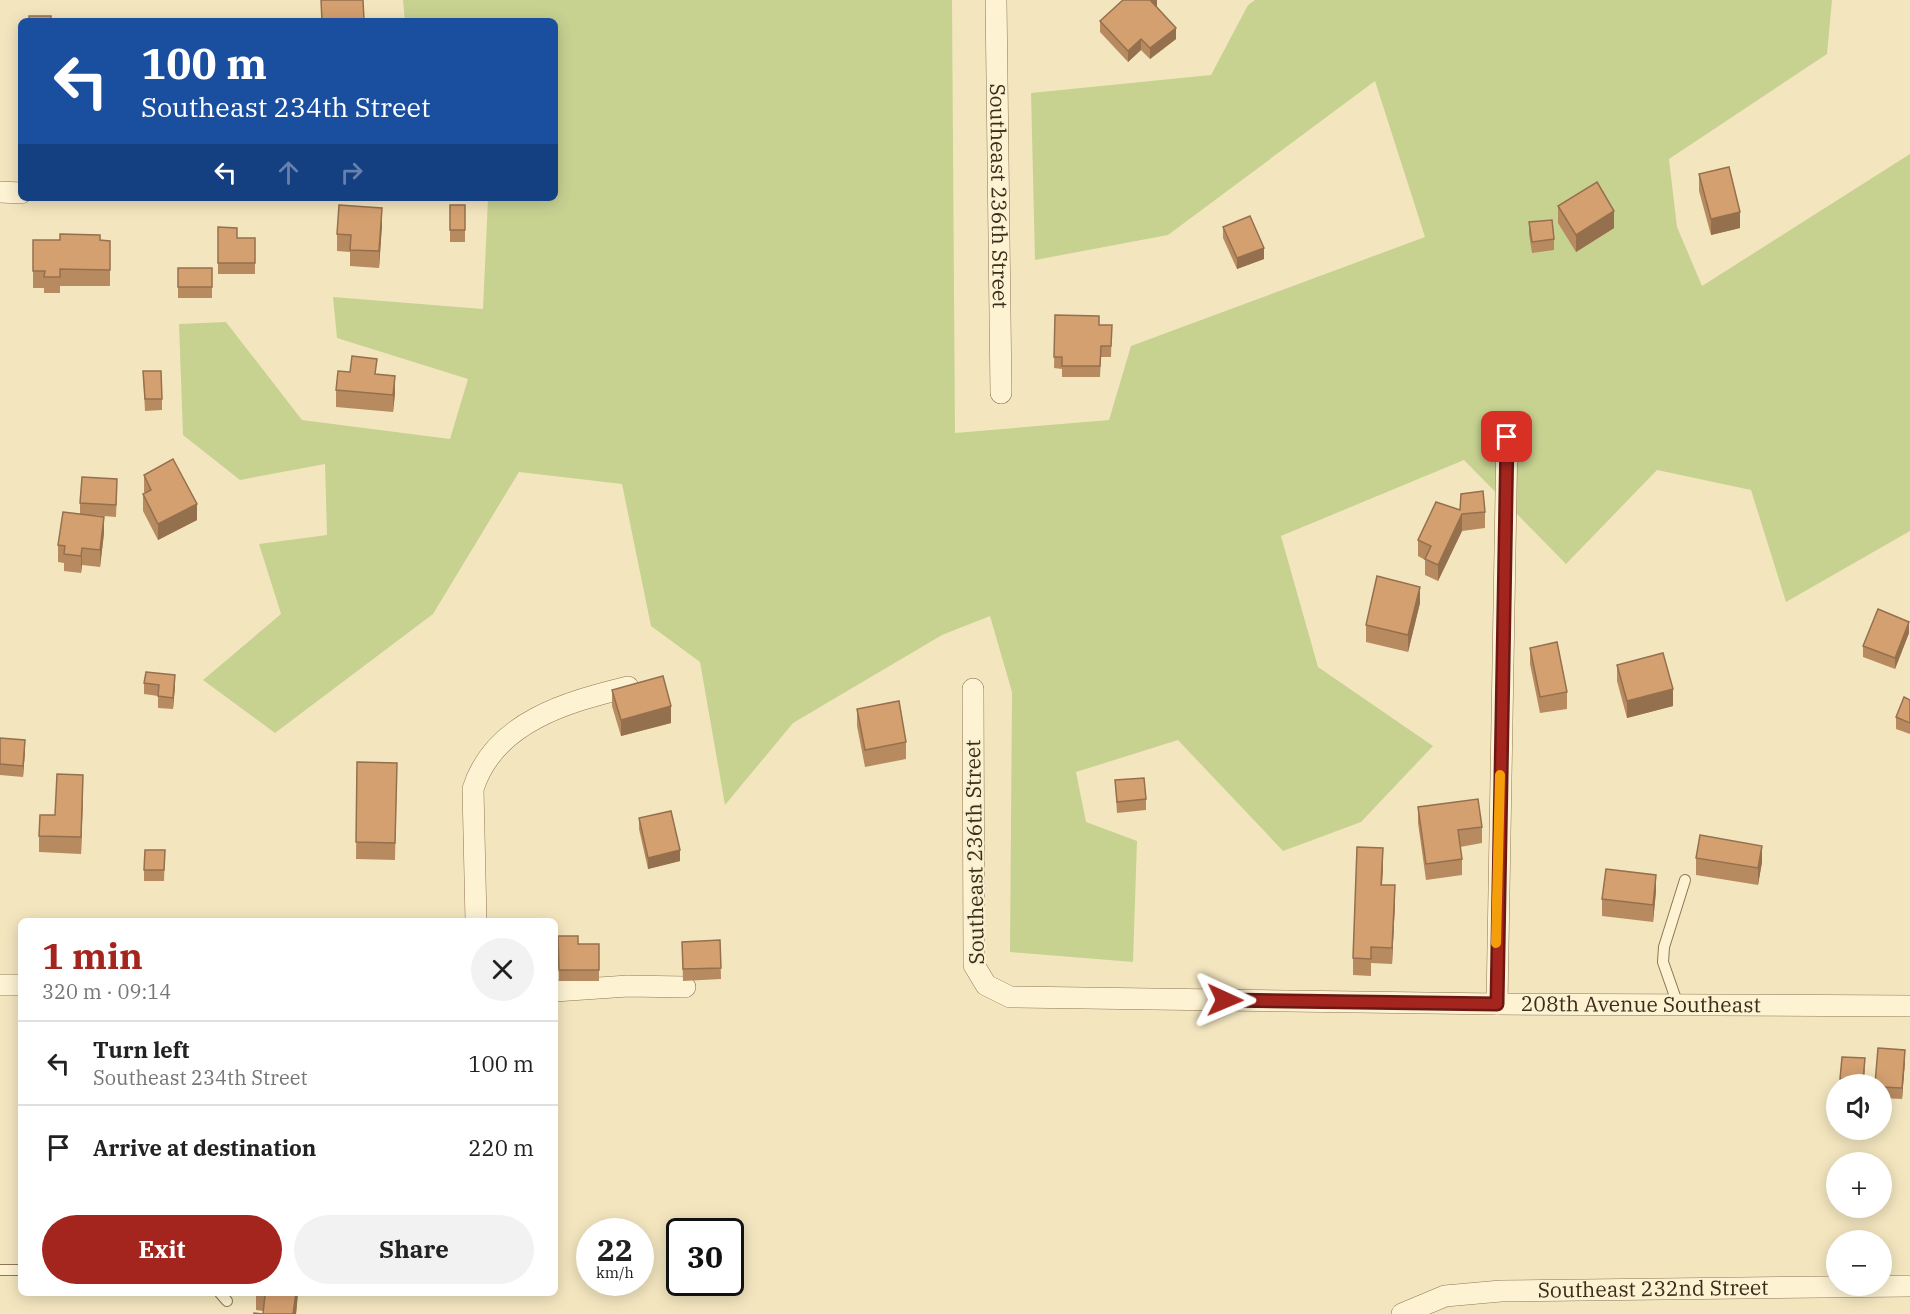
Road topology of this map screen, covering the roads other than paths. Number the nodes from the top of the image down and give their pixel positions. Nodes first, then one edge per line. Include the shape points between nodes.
1 (996, 0) edge
2 (0, 192) edge
3 (18, 193) edge
4 (1001, 393) dead end
5 (1507, 437) dead end
6 (628, 687) edge
7 (973, 689) dead end
8 (1685, 880) dead end
9 (476, 918) edge
10 (0, 985) edge
11 (18, 985) edge
12 (685, 987) dead end
13 (558, 991) edge
14 (1010, 997) joint
15 (1497, 1004) junction
16 (1678, 1005) junction
17 (1910, 1006) edge
18 (0, 1270) edge
19 (18, 1270) edge
20 (1910, 1286) edge
21 (1401, 1314) edge

1 - 4 street, Southeast 236th Street
2 - 3 street
5 - 15 street
6 - 9 street via 541,714 490,753 473,789
7 - 14 street, Southeast 236th Street via 974,965 986,985
8 - 16 lane via 1663,962
10 - 11 street
12 - 13 street
14 - 15 street, 208th Avenue Southeast
15 - 16 street, 208th Avenue Southeast
16 - 17 street, 208th Avenue Southeast
18 - 19 lane
20 - 21 street, Southeast 232nd Street via 1501,1291 1444,1296

